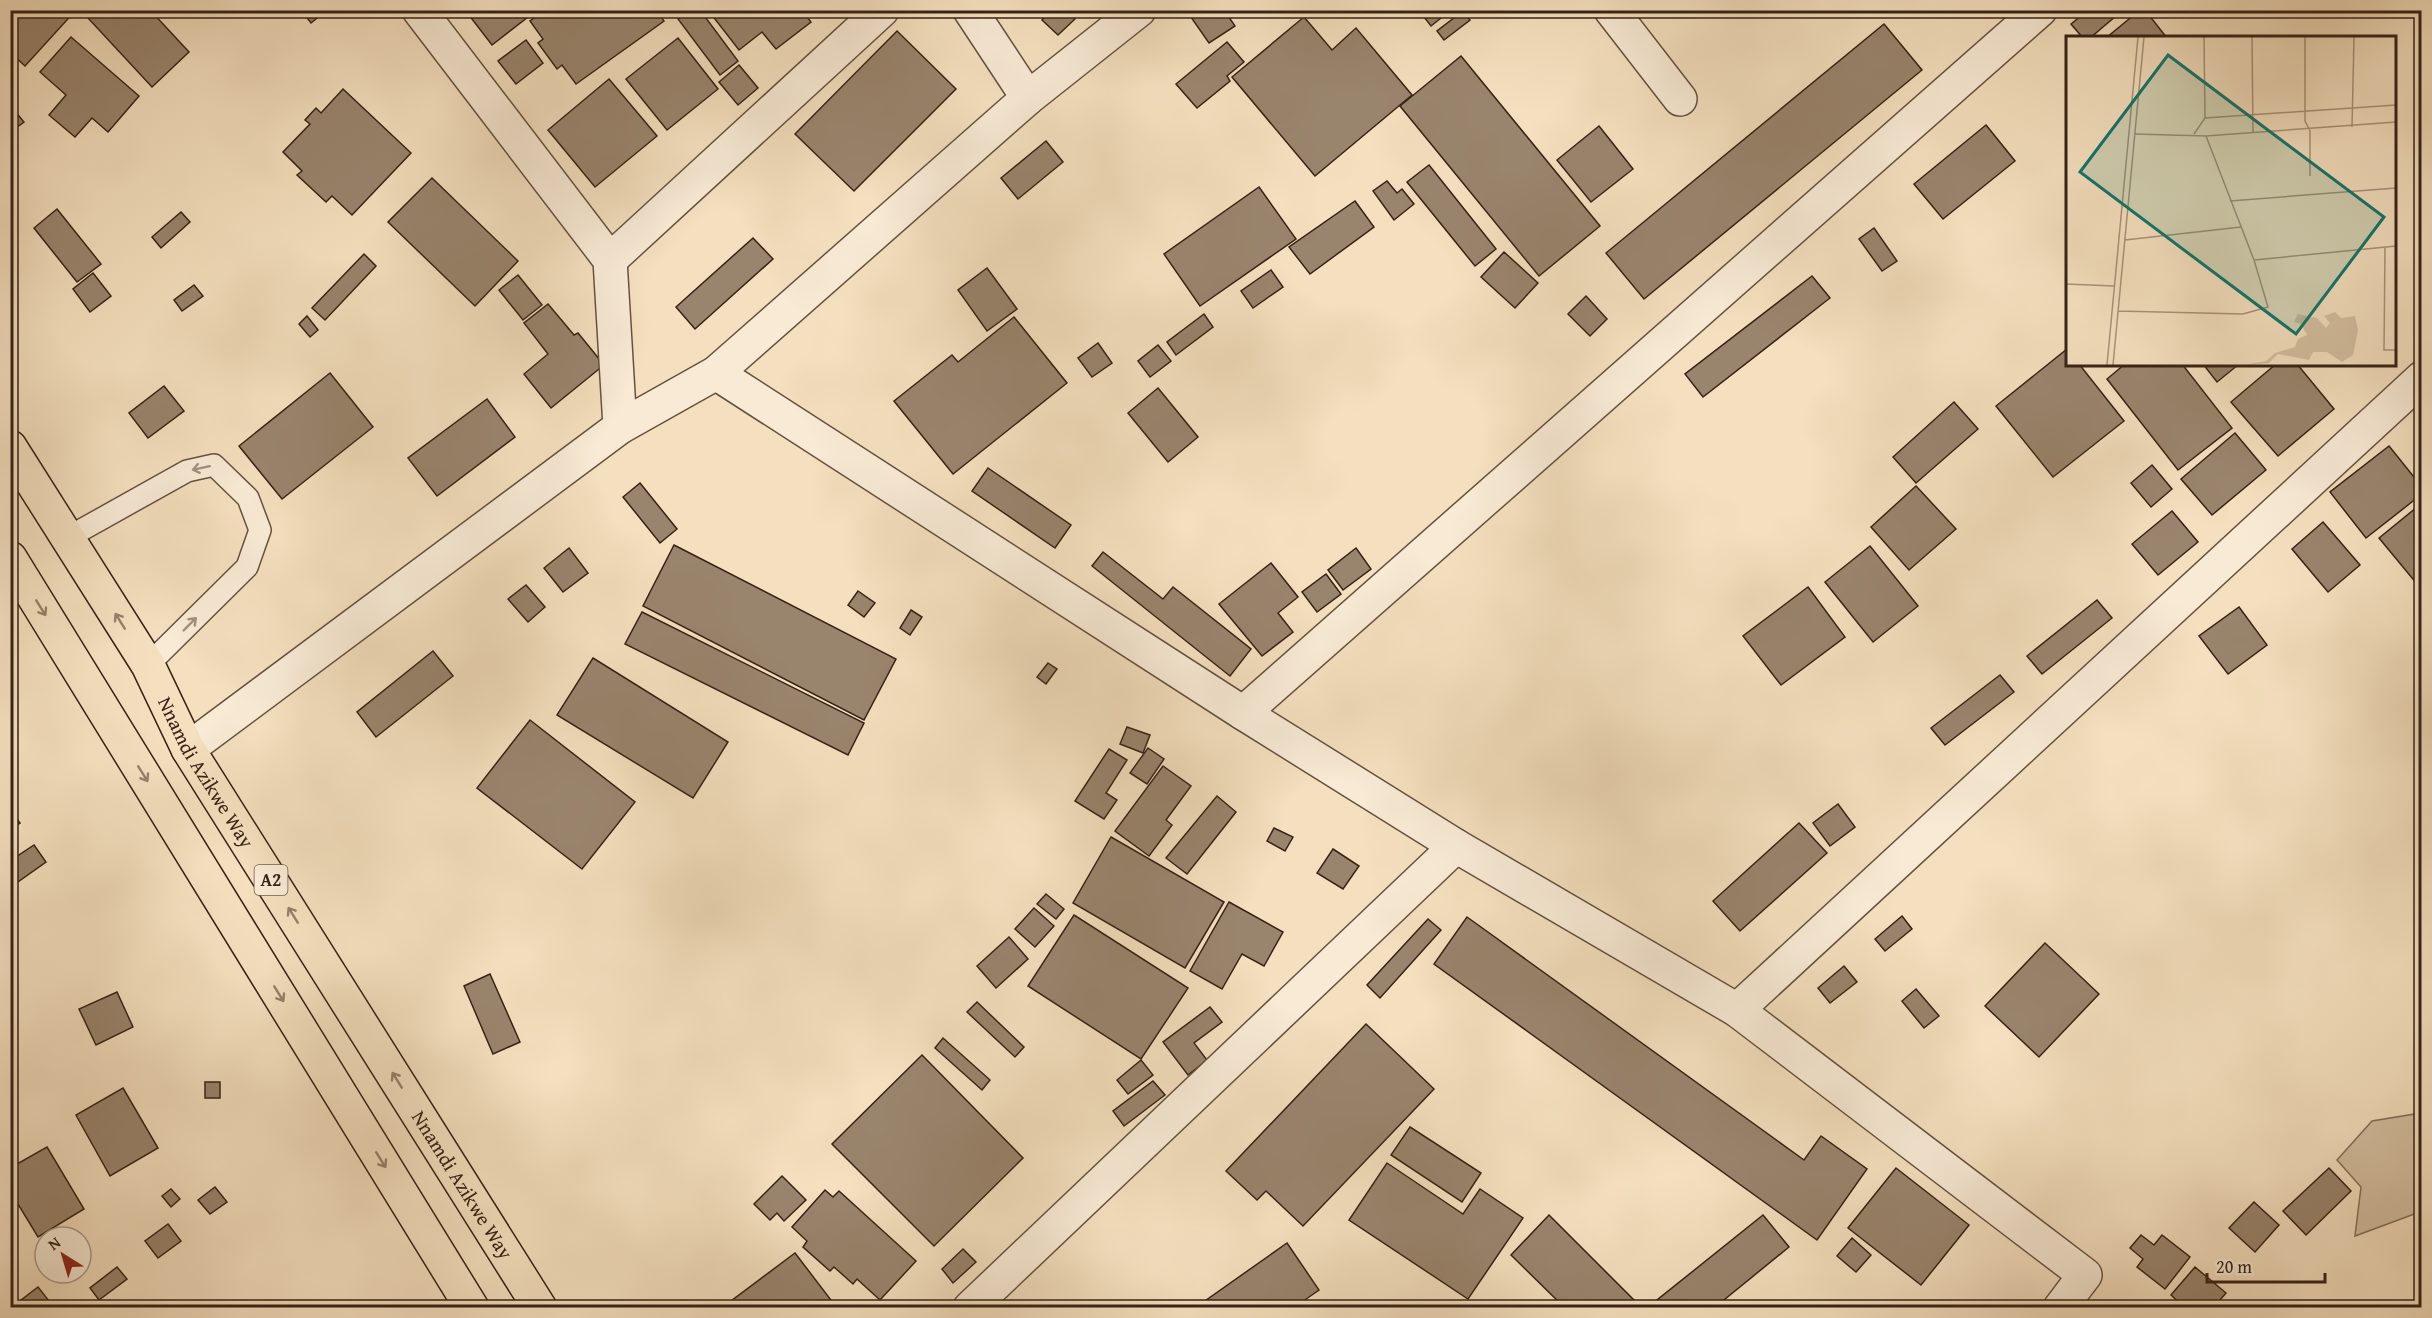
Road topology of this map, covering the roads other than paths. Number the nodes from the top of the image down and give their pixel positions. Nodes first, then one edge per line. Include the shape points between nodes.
1 (419, 10) edge
2 (882, 10) edge
3 (970, 10) edge
4 (1139, 10) edge
5 (1611, 10) edge
6 (2040, 10) edge
7 (1028, 98) junction
8 (1680, 99) dead end
9 (610, 260) junction
10 (716, 373) junction
11 (2421, 378) edge
12 (620, 427) junction
13 (10, 447) edge
14 (68, 538) junction
15 (10, 558) edge
16 (148, 665) junction
17 (1243, 713) junction
18 (188, 749) junction
19 (1456, 846) junction
20 (1737, 1010) junction
21 (472, 1308) edge
22 (540, 1308) edge
23 (970, 1308) edge
24 (2060, 1308) edge

1 - 9 street
2 - 9 street
3 - 7 street
4 - 7 street
5 - 8 street
6 - 17 street
7 - 10 street
9 - 12 street
10 - 12 street
10 - 17 street
11 - 20 street
12 - 18 street
13 - 14 highway, Nnamdi Azikwe Way / A2
16 -> 14 highway, Nnamdi Azikwe Way / A2
16 -> 14 lane via 247,567 260,530 248,498 214,465 187,471
15 -> 21 highway
16 - 18 highway, Nnamdi Azikwe Way / A2
17 - 19 street
22 -> 18 highway, Nnamdi Azikwe Way / A2
19 - 20 street
19 - 23 street
20 - 24 street via 2085,1275

